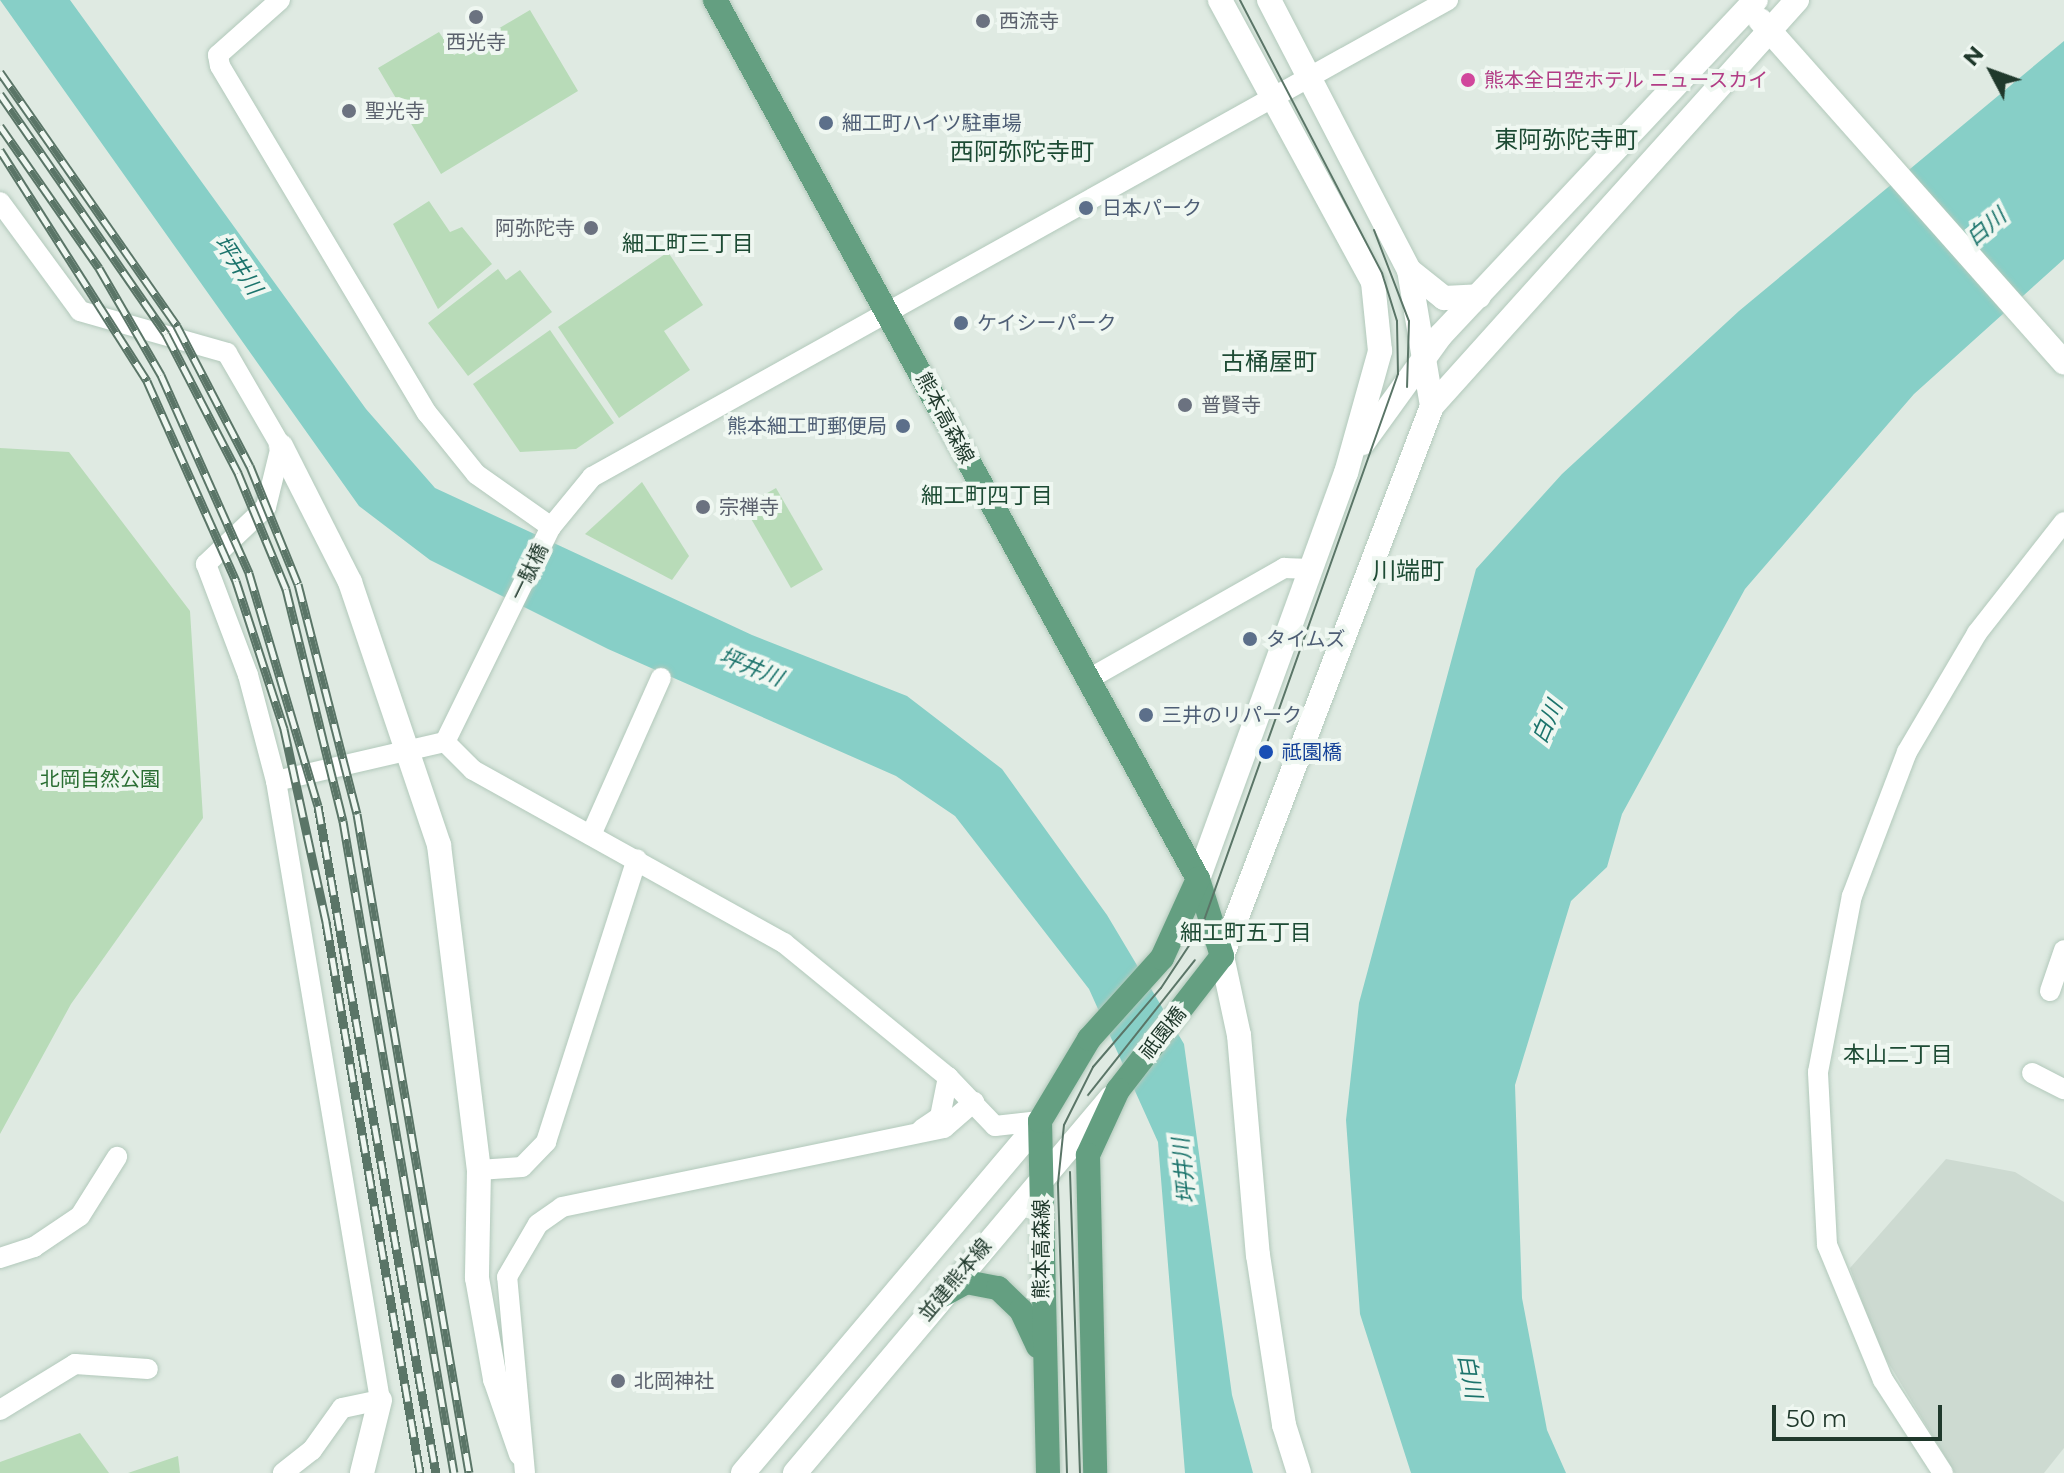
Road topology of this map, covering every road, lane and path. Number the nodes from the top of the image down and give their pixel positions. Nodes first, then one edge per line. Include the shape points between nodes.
1 (280, 0) edge
2 (715, 0) edge
3 (1220, 0) edge
4 (1269, 0) edge
5 (1448, 0) edge
6 (1797, 0) edge
7 (1750, 3) edge
8 (1770, 32) junction
9 (1311, 76) junction
10 (1273, 99) junction
11 (0, 202) edge
12 (1409, 270) junction
13 (1479, 296) junction
14 (885, 307) junction
15 (1426, 355) junction
16 (2064, 362) edge
17 (1432, 406) junction
18 (281, 446) junction
19 (1346, 473) junction
20 (2064, 522) edge
21 (551, 527) junction
22 (1311, 569) junction
23 (661, 678) dead end
24 (1087, 680) junction
25 (445, 742) junction
26 (404, 748) junction
27 (276, 781) junction
28 (591, 835) junction
29 (637, 859) junction
30 (1198, 879) junction
31 (2064, 950) edge
32 (1222, 956) junction
33 (2050, 991) dead end
34 (2032, 1073) dead end
35 (948, 1077) junction
36 (1121, 1086) junction
37 (2064, 1089) edge
38 (974, 1102) junction
39 (1040, 1121) junction
40 (915, 1134) junction
41 (117, 1157) dead end
42 (479, 1170) junction
43 (1041, 1179) junction
44 (0, 1258) edge
45 (941, 1296) junction
46 (1041, 1352) junction
47 (148, 1369) dead end
48 (380, 1400) junction
49 (0, 1410) edge
50 (523, 1464) edge
51 (283, 1473) edge
52 (362, 1473) edge
53 (743, 1473) edge
54 (795, 1473) edge
55 (1048, 1473) edge
56 (1095, 1473) edge
57 (1299, 1473) edge
58 (1943, 1473) edge

1 - 21 street via 218,55 220,66 427,413 476,474
2 - 14 main road, 熊本高森線
3 - 10 street
4 - 9 street
5 - 9 street, 一駄橋
6 - 8 street
7 - 8 street
7 - 13 street
8 - 16 street
8 - 17 street
9 - 10 street, 一駄橋
9 - 12 street
10 - 14 street, 一駄橋
10 - 19 street via 1373,282 1380,351
11 - 18 street via 80,311 227,353
12 - 13 street via 1444,298
12 - 15 street
13 - 15 street
14 - 21 street, 一駄橋 via 592,477
14 - 24 main road, 熊本高森線
15 - 17 street
15 - 19 street
17 - 32 street
18 - 26 street via 350,582
18 - 27 street via 266,507 206,564 248,675
19 - 22 street
20 - 58 street via 1977,633 1907,752 1852,896 1818,1072 1827,1245 1883,1380
21 - 25 street, 一駄橋
22 - 24 street via 1284,568
22 - 30 street
23 - 28 street
24 - 30 main road, 熊本高森線
25 - 26 street
25 - 28 street via 473,770
26 - 27 street
26 - 42 street via 439,845
27 - 48 street
28 - 29 street
29 - 35 street via 784,943
29 - 42 street via 546,1142 522,1167
30 - 32 main road, 熊本高森線
30 - 39 main road via 1162,958 1089,1039
31 - 33 street
32 - 36 main road, 祇園橋
32 - 57 street via 1239,1035 1258,1255
34 - 37 street
35 - 38 street
35 - 40 street via 940,1117
36 - 43 street, 並建熊本線
36 - 56 main road via 1088,1155
38 - 39 street via 995,1126
38 - 40 street via 944,1128
39 - 43 main road, 熊本高森線
39 - 53 street, 並建熊本線
40 - 50 street via 562,1207 538,1224 507,1277
41 - 44 street via 80,1216 34,1247
42 - 50 street via 477,1278 495,1379
43 - 45 street, 並建熊本線
43 - 46 main road, 熊本高森線
45 - 46 main road via 966,1282 998,1288 1021,1310
45 - 54 street, 並建熊本線
46 - 55 main road, 熊本高森線
47 - 49 street via 75,1364
48 - 51 street via 342,1408 312,1450
48 - 52 street

